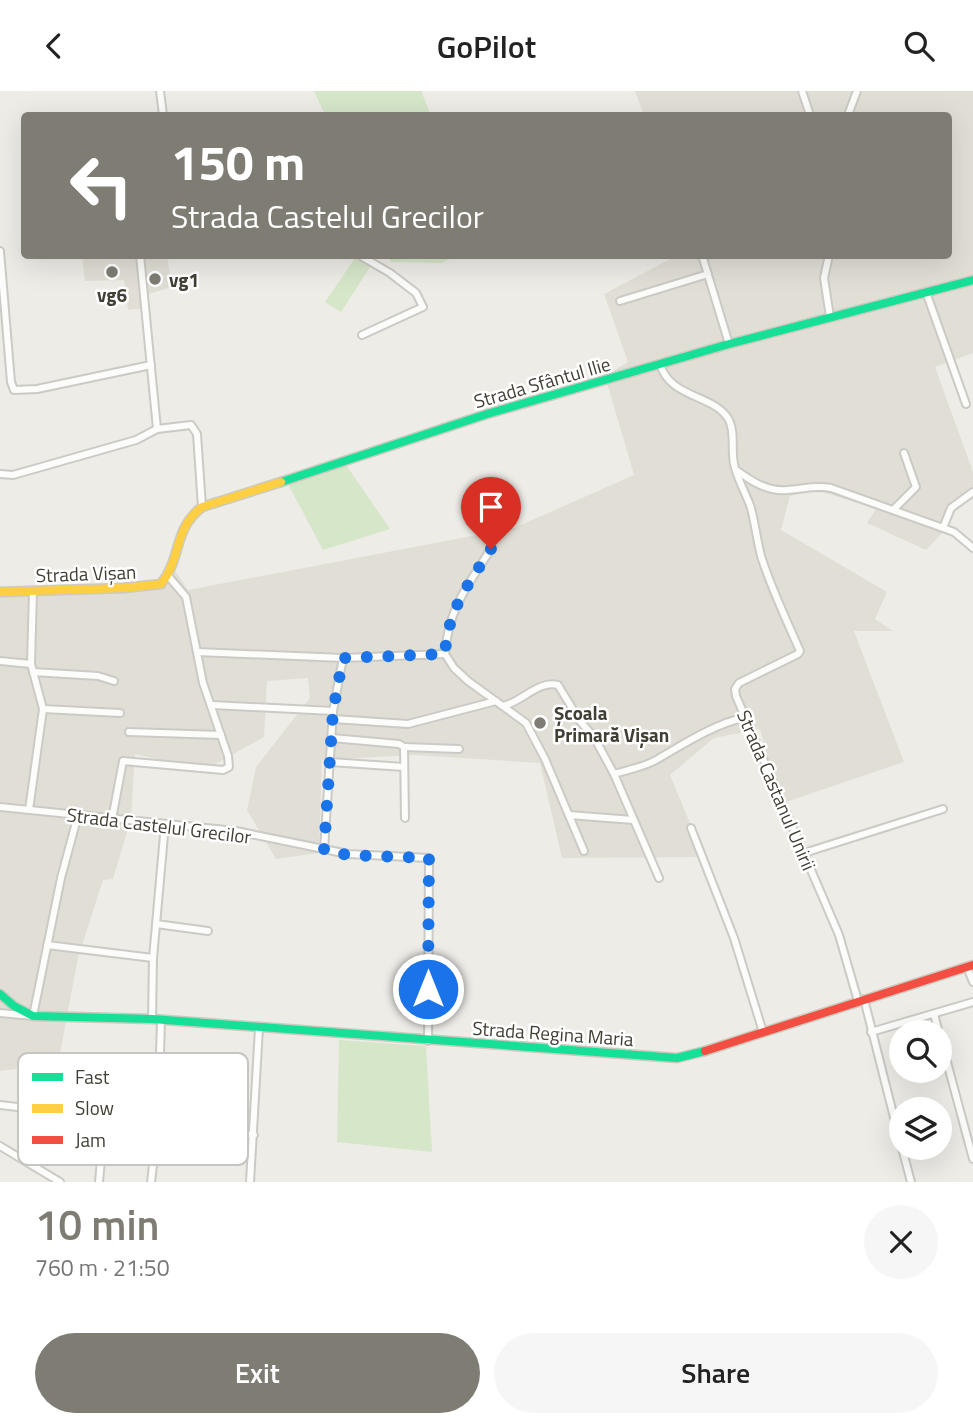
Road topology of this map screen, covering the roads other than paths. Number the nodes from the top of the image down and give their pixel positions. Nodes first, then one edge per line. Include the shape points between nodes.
1 (160, 91) edge
2 (802, 91) edge
3 (857, 91) edge
4 (163, 112) edge
5 (809, 112) edge
6 (849, 112) edge
7 (0, 251) edge
8 (140, 259) edge
9 (366, 259) edge
10 (703, 259) edge
11 (828, 259) edge
12 (708, 274) junction
13 (973, 280) edge
14 (926, 292) junction
15 (620, 301) dead end
16 (3, 310) edge
17 (830, 317) junction
18 (362, 335) dead end
19 (729, 344) junction
20 (660, 364) junction
21 (151, 365) junction
22 (967, 404) dead end
23 (157, 429) junction
24 (904, 453) dead end
25 (735, 469) junction
26 (0, 474) edge
27 (973, 492) edge
28 (202, 507) junction
29 (894, 509) junction
30 (943, 527) junction
31 (973, 548) edge
32 (491, 549) dead end
33 (169, 577) junction
34 (0, 591) edge
35 (33, 591) junction
36 (197, 652) junction
37 (445, 654) junction
38 (343, 658) junction
39 (0, 661) edge
40 (31, 664) junction
41 (33, 672) junction
42 (114, 681) dead end
43 (500, 703) junction
44 (212, 705) junction
45 (43, 709) junction
46 (120, 713) dead end
47 (333, 715) junction
48 (746, 717) junction
49 (129, 732) dead end
50 (221, 735) junction
51 (332, 739) junction
52 (404, 747) junction
53 (459, 749) dead end
54 (330, 762) junction
55 (404, 767) junction
56 (614, 774) junction
57 (0, 807) edge
58 (943, 809) dead end
59 (29, 810) junction
60 (78, 815) junction
61 (569, 815) junction
62 (405, 818) dead end
63 (112, 819) junction
64 (633, 820) junction
65 (164, 824) junction
66 (691, 828) dead end
67 (324, 850) junction
68 (584, 851) dead end
69 (804, 853) junction
70 (659, 878) dead end
71 (156, 924) junction
72 (208, 931) dead end
73 (47, 945) junction
74 (153, 958) junction
75 (970, 966) edge
76 (973, 982) edge
77 (0, 994) edge
78 (861, 1000) junction
79 (973, 1002) edge
80 (0, 1013) edge
81 (934, 1014) junction
82 (33, 1016) junction
83 (157, 1019) junction
84 (936, 1020) edge
85 (259, 1028) junction
86 (871, 1032) junction
87 (762, 1033) junction
88 (428, 1041) junction
89 (157, 1053) edge
90 (952, 1082) edge
91 (889, 1098) edge
92 (0, 1105) edge
93 (18, 1107) edge
94 (248, 1134) edge
95 (254, 1135) junction
96 (0, 1146) edge
97 (18, 1157) edge
98 (973, 1159) edge
99 (906, 1160) edge
100 (32, 1165) edge
101 (60, 1182) edge
102 (250, 1182) edge
103 (911, 1182) edge

1 - 4 street
2 - 5 street
3 - 6 street
7 - 16 street
8 - 21 street
9 - 18 street via 416,293 423,307
10 - 12 street
11 - 17 street via 824,278
12 - 15 street
12 - 19 street
13 - 14 street, Strada Sfântul Ilie
14 - 17 street, Strada Sfântul Ilie
14 - 22 street
16 - 21 street via 14,390
17 - 19 street, Strada Sfântul Ilie
19 - 20 street, Strada Sfântul Ilie
20 - 25 street, Strada Castanul Unirii via 674,385 727,417
20 - 28 street, Strada Sfântul Ilie via 487,414
21 - 23 street
23 - 26 street via 136,440 13,475
23 - 28 street via 191,425 196,430
24 - 29 street via 916,487
25 - 29 street via 769,489 818,485
25 - 48 street, Strada Castanul Unirii via 772,587 800,651 737,686 736,696
27 - 30 street via 951,508
28 - 33 street via 188,517 182,529
29 - 30 street
30 - 31 street
32 - 37 street via 450,618
33 - 35 street, Strada Vișan via 148,587
33 - 36 street via 186,597
34 - 35 street, Strada Vișan
35 - 40 street
36 - 38 street
36 - 44 street
37 - 38 street
37 - 43 street via 468,681
38 - 47 street
39 - 40 street
40 - 41 street
41 - 42 street
41 - 45 street
43 - 47 street via 408,724
43 - 56 street via 512,704 542,685 558,685
43 - 61 street via 526,723
44 - 47 street
44 - 50 street
45 - 46 street
45 - 59 street
47 - 51 street
48 - 56 street via 654,762
48 - 69 street, Strada Castanul Unirii
49 - 50 street
50 - 63 street via 229,762 226,769 123,761
51 - 52 street
51 - 54 street
52 - 53 street
52 - 55 street
54 - 55 street
54 - 67 street
55 - 62 street
56 - 64 street
57 - 59 street, Strada Castelul Grecilor
58 - 69 street
59 - 60 street, Strada Castelul Grecilor
60 - 63 street, Strada Castelul Grecilor
60 - 73 street
61 - 64 street
61 - 68 street
63 - 65 street, Strada Castelul Grecilor
64 - 70 street
65 - 67 street, Strada Castelul Grecilor via 236,831
65 - 71 street
66 - 87 street via 734,938
67 - 88 street, Strada Castelul Grecilor via 429,858
69 - 78 street, Strada Castanul Unirii
71 - 72 street
71 - 74 street
73 - 74 street
73 - 82 street
74 - 83 street
75 - 76 street
75 - 78 street, Strada Regina Maria
77 - 82 street
78 - 86 street, Strada Castanul Unirii
78 - 87 street, Strada Regina Maria
79 - 81 street
80 - 82 street
81 - 84 street
81 - 86 street
82 - 83 street, Strada Regina Maria
83 - 85 street, Strada Regina Maria
83 - 89 street
85 - 88 street, Strada Regina Maria
85 - 95 street
86 - 91 street, Strada Castanul Unirii
87 - 88 street, Strada Regina Maria via 677,1058
90 - 98 street
92 - 93 street
94 - 95 street
95 - 102 street
96 - 97 street
99 - 103 street, Strada Castanul Unirii
100 - 101 street

